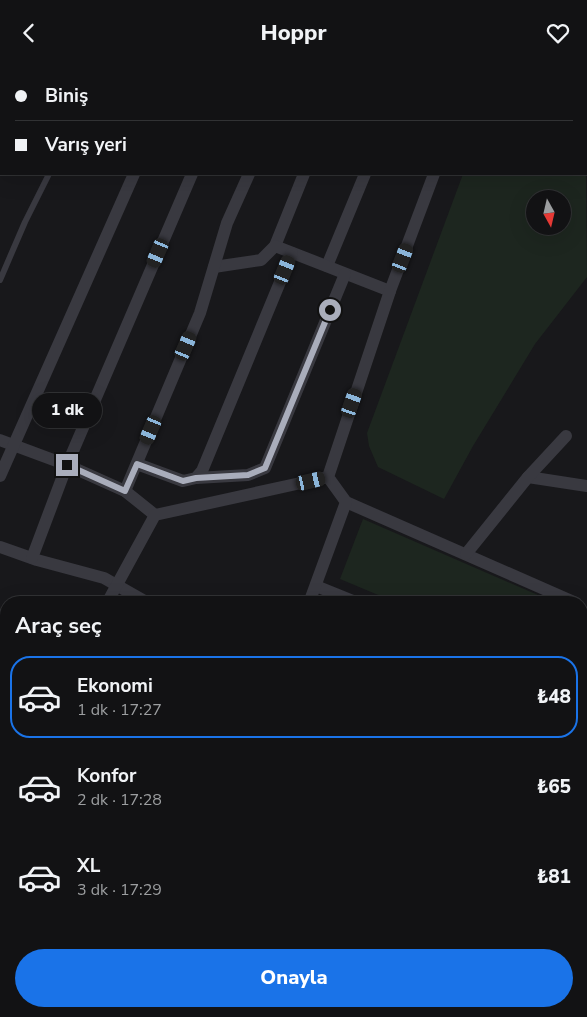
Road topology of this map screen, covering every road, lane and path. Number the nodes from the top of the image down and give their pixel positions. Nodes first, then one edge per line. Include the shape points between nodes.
1 (48, 175) edge
2 (134, 175) edge
3 (192, 175) edge
4 (249, 175) edge
5 (304, 175) edge
6 (365, 175) edge
7 (434, 175) edge
8 (275, 246) junction
9 (292, 253) junction
10 (214, 267) junction
11 (327, 267) junction
12 (345, 274) junction
13 (0, 280) edge
14 (390, 291) junction
15 (566, 436) dead end
16 (0, 440) edge
17 (14, 445) junction
18 (137, 464) junction
19 (67, 465) junction
20 (0, 476) edge
21 (328, 477) junction
22 (528, 477) junction
23 (196, 478) junction
24 (587, 486) edge
25 (125, 491) junction
26 (346, 502) junction
27 (155, 515) junction
28 (0, 547) edge
29 (466, 554) junction
30 (32, 558) junction
31 (118, 585) junction
32 (316, 585) junction
33 (111, 596) edge
34 (136, 596) edge
35 (312, 596) edge
36 (342, 596) edge
37 (560, 596) edge

1 - 13 lane
2 - 17 street
3 - 19 street
4 - 10 street via 227,223
5 - 8 street
6 - 11 street
7 - 14 street
8 - 9 street
8 - 10 street via 261,260
9 - 11 street
9 - 23 street via 207,461
10 - 18 street via 200,313
11 - 12 street
12 - 14 street
12 - 23 street via 265,468 248,475
14 - 21 street
15 - 22 street
16 - 17 street
17 - 19 street
17 - 20 street
18 - 23 street via 183,481
18 - 25 street
19 - 25 street
19 - 30 street
21 - 26 street
21 - 27 street
22 - 24 street
22 - 29 street
25 - 27 street
26 - 29 street
26 - 32 street
27 - 31 street
28 - 30 street
29 - 37 street
30 - 31 street
31 - 33 street
31 - 34 street
32 - 35 street
32 - 36 street

